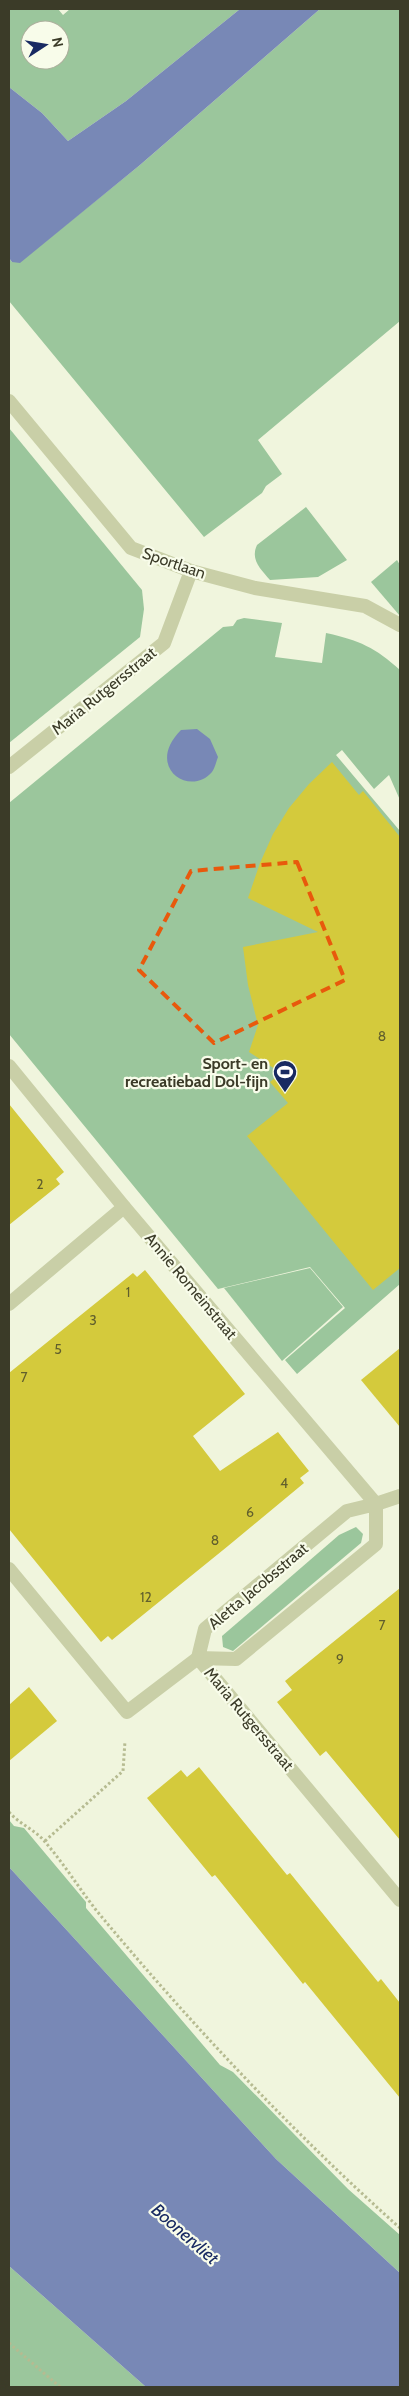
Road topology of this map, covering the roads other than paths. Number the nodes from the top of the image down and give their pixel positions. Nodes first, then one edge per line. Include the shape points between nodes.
1 (9, 400) edge
2 (191, 571) junction
3 (400, 625) edge
4 (9, 768) edge
5 (9, 1066) edge
6 (124, 1207) junction
7 (9, 1304) edge
8 (400, 1496) edge
9 (376, 1504) junction
10 (9, 1569) edge
11 (198, 1658) junction
12 (400, 1900) edge

1 - 2 street, Sportlaan via 131,548
2 - 3 street, Sportlaan via 255,588 365,606
2 - 4 street, Maria Rutgersstraat via 164,643
5 - 6 street, Annie Romeinstraat
6 - 7 street
6 - 9 street, Annie Romeinstraat
8 - 9 street, Aletta Jacobsstraat
9 - 11 street, Aletta Jacobsstraat via 348,1511 205,1629
9 - 11 street via 376,1544 236,1659
10 - 11 street, Maria Rutgersstraat via 127,1712
11 - 12 street, Maria Rutgersstraat

